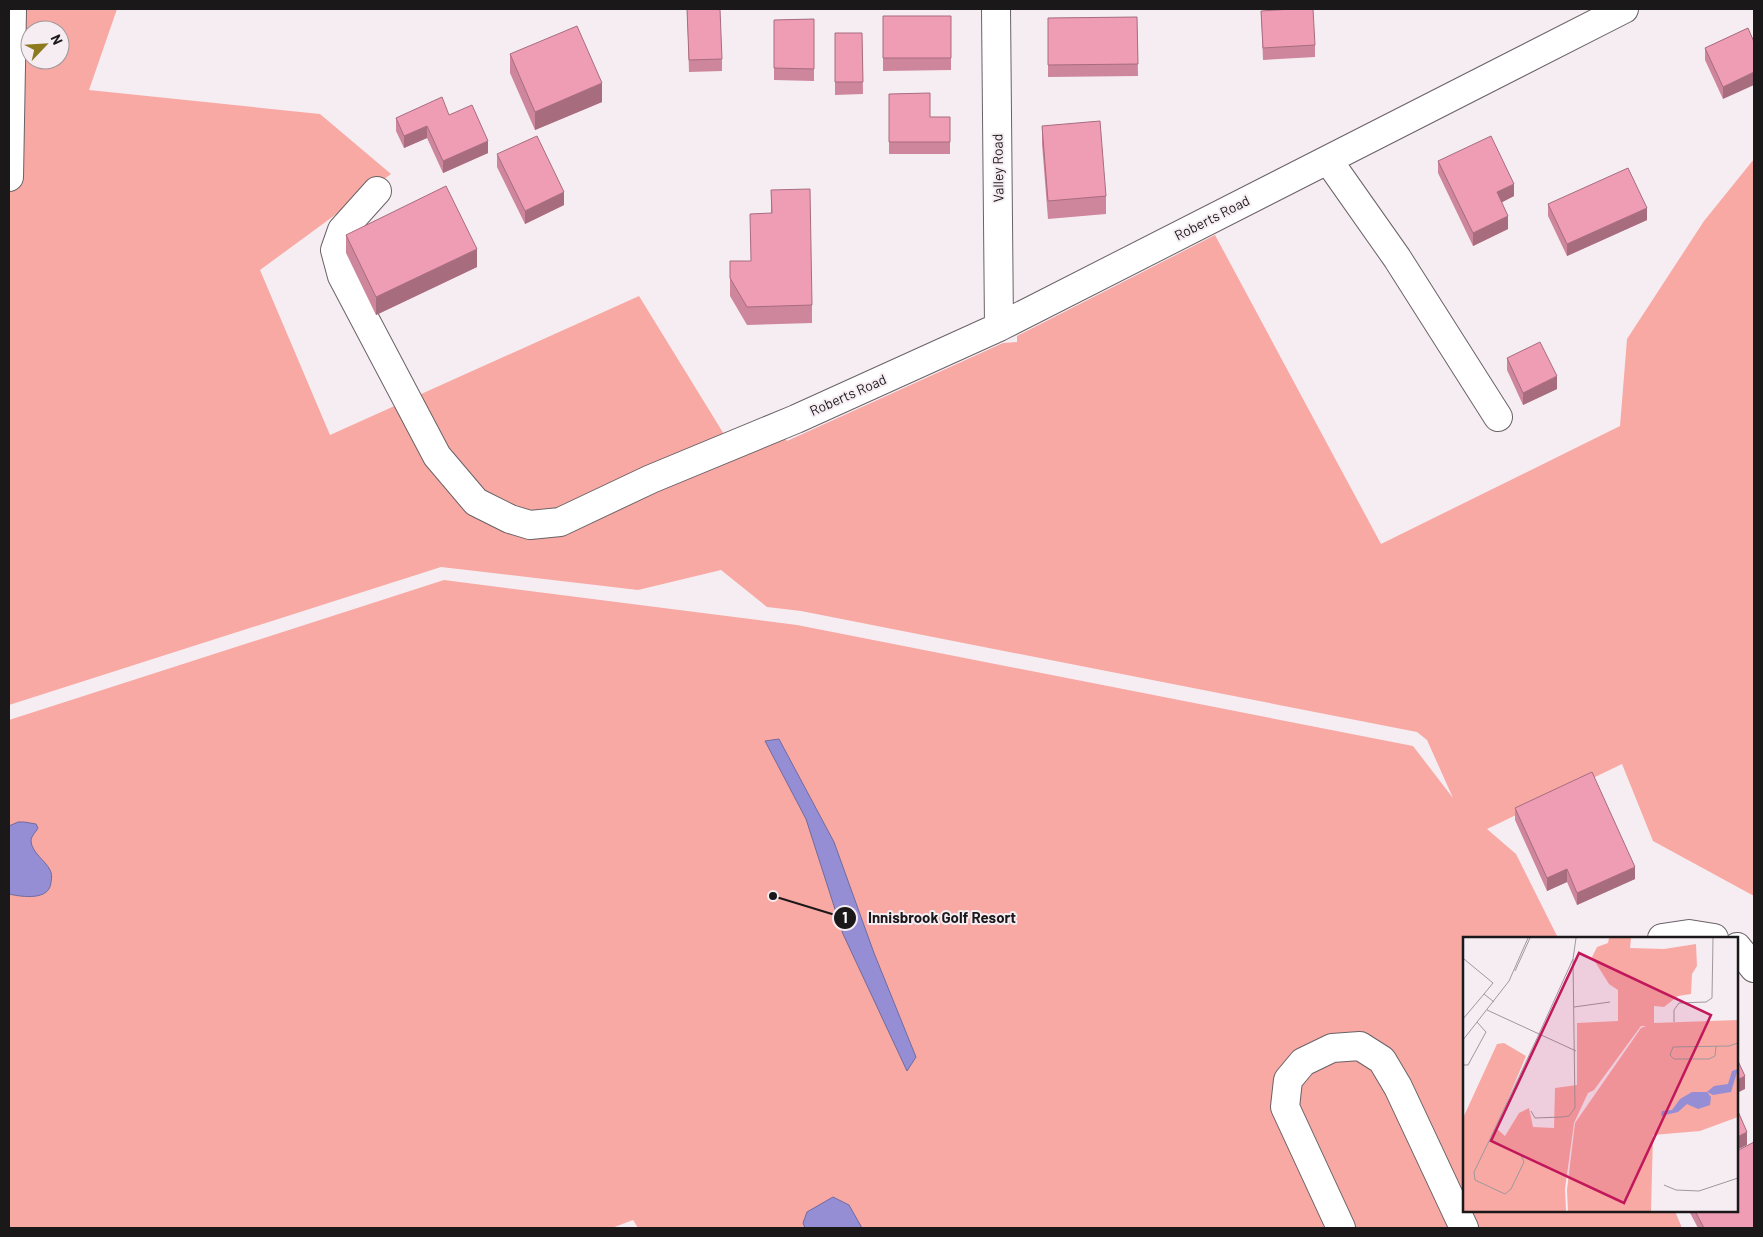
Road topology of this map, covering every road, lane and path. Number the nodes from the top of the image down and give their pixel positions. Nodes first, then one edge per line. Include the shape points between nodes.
1 (12, 9) edge
2 (996, 9) edge
3 (1624, 9) edge
4 (1328, 160) junction
5 (9, 177) edge
6 (377, 192) dead end
7 (999, 327) junction
8 (1498, 417) dead end
9 (1669, 937) edge
10 (1708, 937) edge
11 (1738, 948) edge
12 (1754, 968) edge
13 (1342, 1228) edge
14 (1464, 1228) edge

1 - 5 street
2 - 7 street, Valley Road
3 - 4 street, Roberts Road
4 - 7 street, Roberts Road
4 - 8 street via 1376,226
6 - 7 street, Roberts Road via 342,230 335,250 342,276 437,456 476,502 530,525 560,522
9 - 10 street via 1689,934
11 - 12 street
13 - 14 street via 1285,1107 1288,1080 1303,1062 1332,1048 1360,1046 1382,1060 1398,1087

